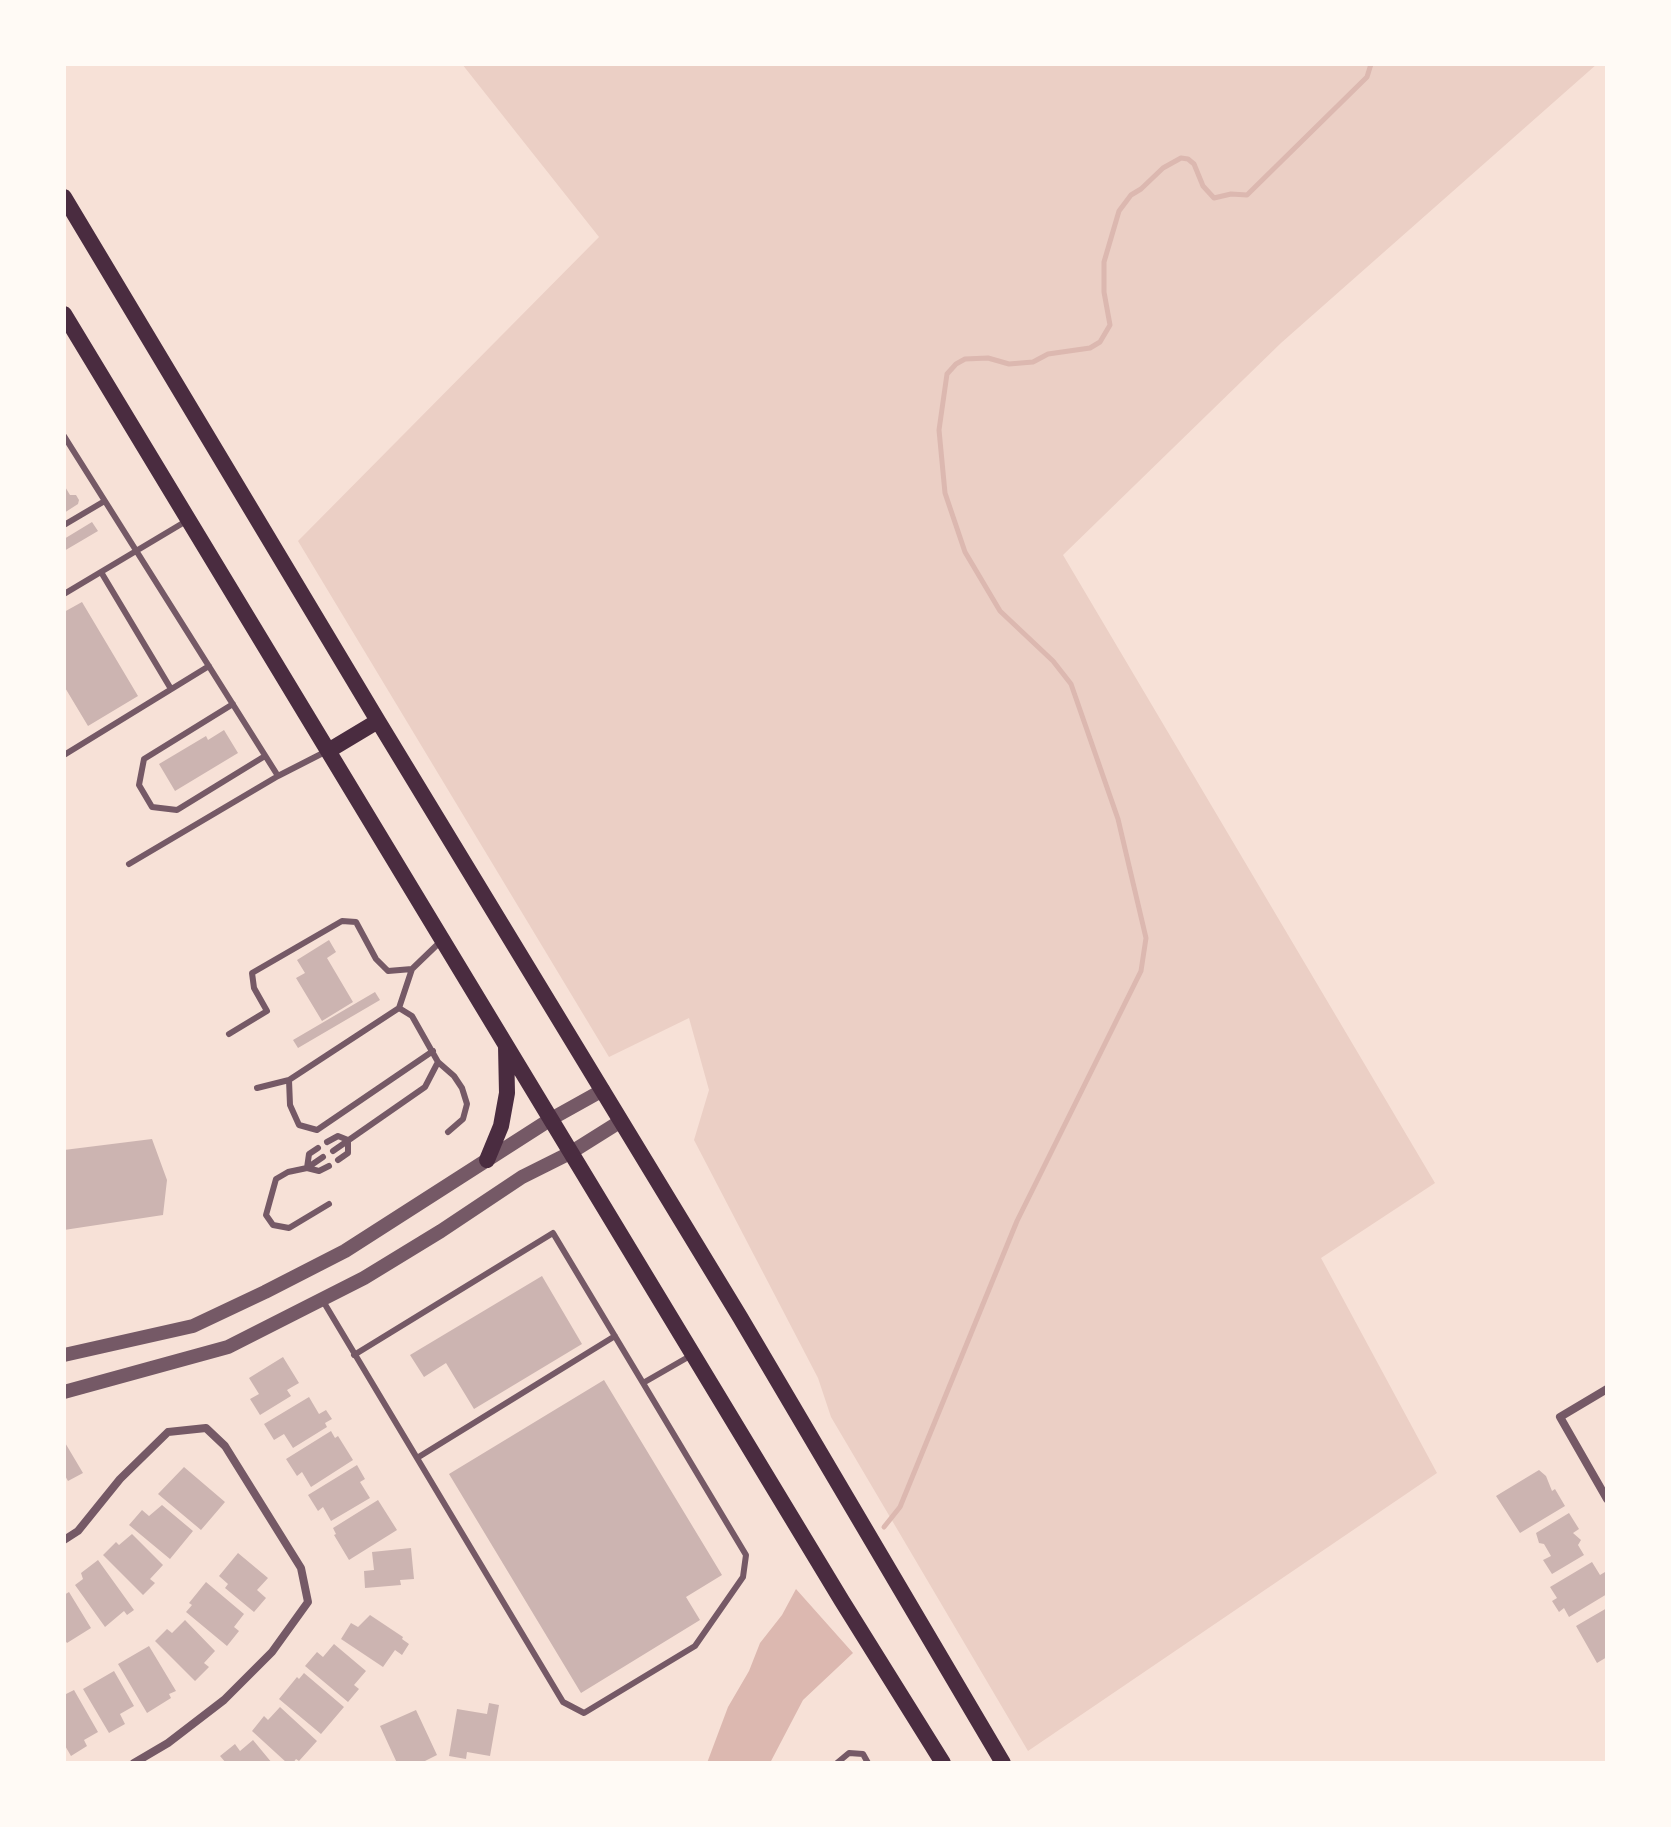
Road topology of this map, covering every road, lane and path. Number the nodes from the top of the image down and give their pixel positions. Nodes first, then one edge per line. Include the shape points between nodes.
1 (64, 197) edge
2 (64, 314) edge
3 (64, 436) edge
4 (67, 450) edge
5 (103, 502) junction
6 (189, 520) junction
7 (64, 525) edge
8 (137, 550) junction
9 (101, 572) junction
10 (64, 594) edge
11 (209, 666) junction
12 (171, 689) junction
13 (233, 704) junction
14 (378, 721) junction
15 (328, 751) junction
16 (64, 755) edge
17 (265, 756) junction
18 (278, 776) junction
19 (129, 864) dead end
20 (442, 939) junction
21 (412, 969) junction
22 (399, 1008) junction
23 (229, 1034) dead end
24 (506, 1044) junction
25 (433, 1051) junction
26 (438, 1062) junction
27 (289, 1080) junction
28 (257, 1088) dead end
29 (603, 1090) junction
30 (551, 1119) junction
31 (621, 1121) junction
32 (448, 1132) dead end
33 (348, 1140) junction
34 (327, 1142) dead end
35 (318, 1148) dead end
36 (333, 1151) dead end
37 (570, 1153) junction
38 (323, 1157) dead end
39 (338, 1160) dead end
40 (487, 1160) junction
41 (329, 1166) dead end
42 (307, 1168) junction
43 (329, 1204) dead end
44 (322, 1300) junction
45 (615, 1336) junction
46 (693, 1354) junction
47 (64, 1355) edge
48 (354, 1355) junction
49 (643, 1383) junction
50 (1607, 1389) edge
51 (64, 1392) edge
52 (417, 1458) junction
53 (1607, 1499) edge
54 (64, 1540) edge
55 (134, 1763) edge
56 (837, 1763) edge
57 (868, 1763) edge
58 (943, 1763) edge
59 (1003, 1763) edge

1 - 14 main road
2 - 6 main road
3 - 4 lane
4 - 5 lane
5 - 7 lane
5 - 8 lane
6 - 8 lane
6 - 15 main road
8 - 9 lane
8 - 11 lane
9 - 10 lane
9 - 12 lane
11 - 12 lane
11 - 13 lane
12 - 16 lane
13 - 17 lane
13 - 17 lane via 144,759 139,785 152,807 177,810
14 - 15 main road
14 - 29 main road
15 - 18 lane
15 - 20 main road
17 - 18 lane
18 - 19 lane
20 - 21 lane
20 - 24 main road
21 - 22 lane
21 - 23 lane via 388,971 356,922 342,921 252,973 267,1011
22 - 25 lane via 412,1016
22 - 27 lane
24 - 30 main road
24 - 40 main road via 507,1093
25 - 26 lane
25 - 27 lane via 317,1130 299,1125 290,1105
26 - 32 lane via 454,1076 467,1104 463,1119
26 - 33 lane via 425,1087
27 - 28 lane
29 - 30 street
29 - 31 main road
30 - 37 main road
30 - 40 street
31 - 37 street
31 - 59 main road
33 - 34 lane via 338,1136
33 - 36 lane
33 - 39 lane via 348,1153
35 - 42 lane via 309,1154
37 - 44 street
37 - 46 main road
38 - 42 lane
40 - 47 street via 345,1251 193,1326
41 - 42 lane via 319,1171
42 - 43 lane via 276,1179 266,1215 273,1225 289,1228
44 - 48 lane
44 - 51 street via 228,1347
45 - 48 lane via 553,1233
45 - 49 lane
45 - 52 lane
46 - 49 lane
46 - 58 main road
48 - 52 lane
49 - 52 lane via 746,1555 743,1577 695,1646 584,1713 563,1702
50 - 53 street via 1560,1417
54 - 55 street via 168,1432 206,1428 225,1446 301,1568 308,1602 272,1652 224,1700
56 - 57 lane via 849,1753 863,1754

